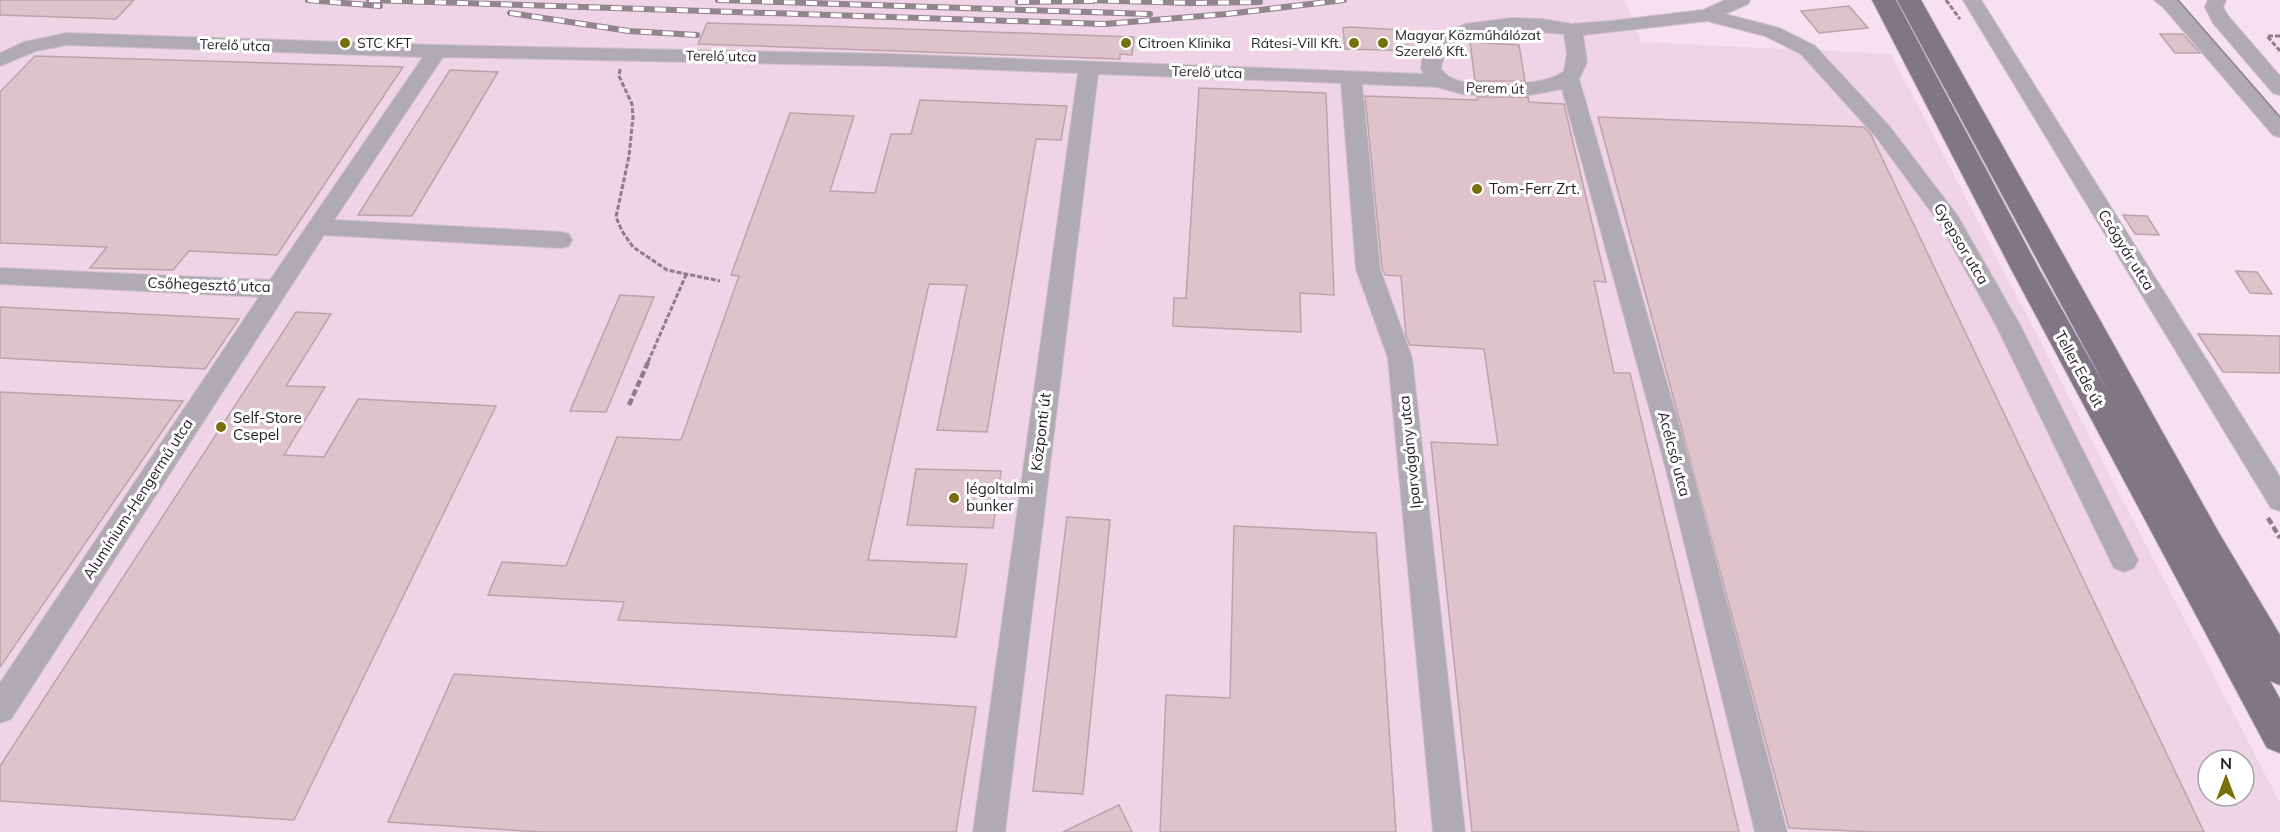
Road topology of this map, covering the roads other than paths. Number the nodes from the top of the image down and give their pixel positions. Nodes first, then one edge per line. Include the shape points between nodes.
1 (1741, 0) edge
2 (1884, 0) edge
3 (1909, 0) edge
4 (1972, 0) edge
5 (2163, 0) edge
6 (2217, 0) edge
7 (1707, 15) junction
8 (1572, 30) junction
9 (437, 51) junction
10 (2, 58) edge
11 (1089, 68) junction
12 (1351, 77) junction
13 (1569, 79) junction
14 (1441, 81) junction
15 (2280, 89) edge
16 (2280, 130) edge
17 (318, 227) junction
18 (561, 240) dead end
19 (0, 276) edge
20 (276, 289) junction
21 (2280, 501) edge
22 (2124, 560) dead end
23 (2280, 668) edge
24 (0, 709) edge
25 (2280, 735) edge
26 (989, 832) edge
27 (1449, 832) edge
28 (1771, 832) edge

1 - 7 street
2 - 25 main road, Teller Ede út via 2025,269
3 - 23 main road, Teller Ede út via 2207,543
4 - 21 street, Csőgyár utca
5 - 16 street via 2170,3
6 - 15 street via 2214,7 2220,19
7 - 8 street
7 - 22 street, Gyepsor utca via 1772,32 1808,50 1883,132 1949,220 2008,325
8 - 13 street via 1578,55
8 - 14 street via 1511,24 1465,30 1449,39 1432,59 1431,69
9 - 10 street, Terelő utca via 67,39 31,45
9 - 11 street, Terelő utca
9 - 17 street, Csőhegesztő utca
11 - 12 street, Terelő utca
11 - 26 street, Központi út
12 - 14 street, Terelő utca
12 - 27 street, Iparvágány utca via 1368,269 1400,358
13 - 14 street, Perem út via 1554,86 1529,89 1453,86
13 - 28 street, Acélcső utca via 1681,477
17 - 18 street
17 - 20 street, Csőhegesztő utca
19 - 20 street, Csőhegesztő utca
20 - 24 street, Alumínium-Hengermű utca

